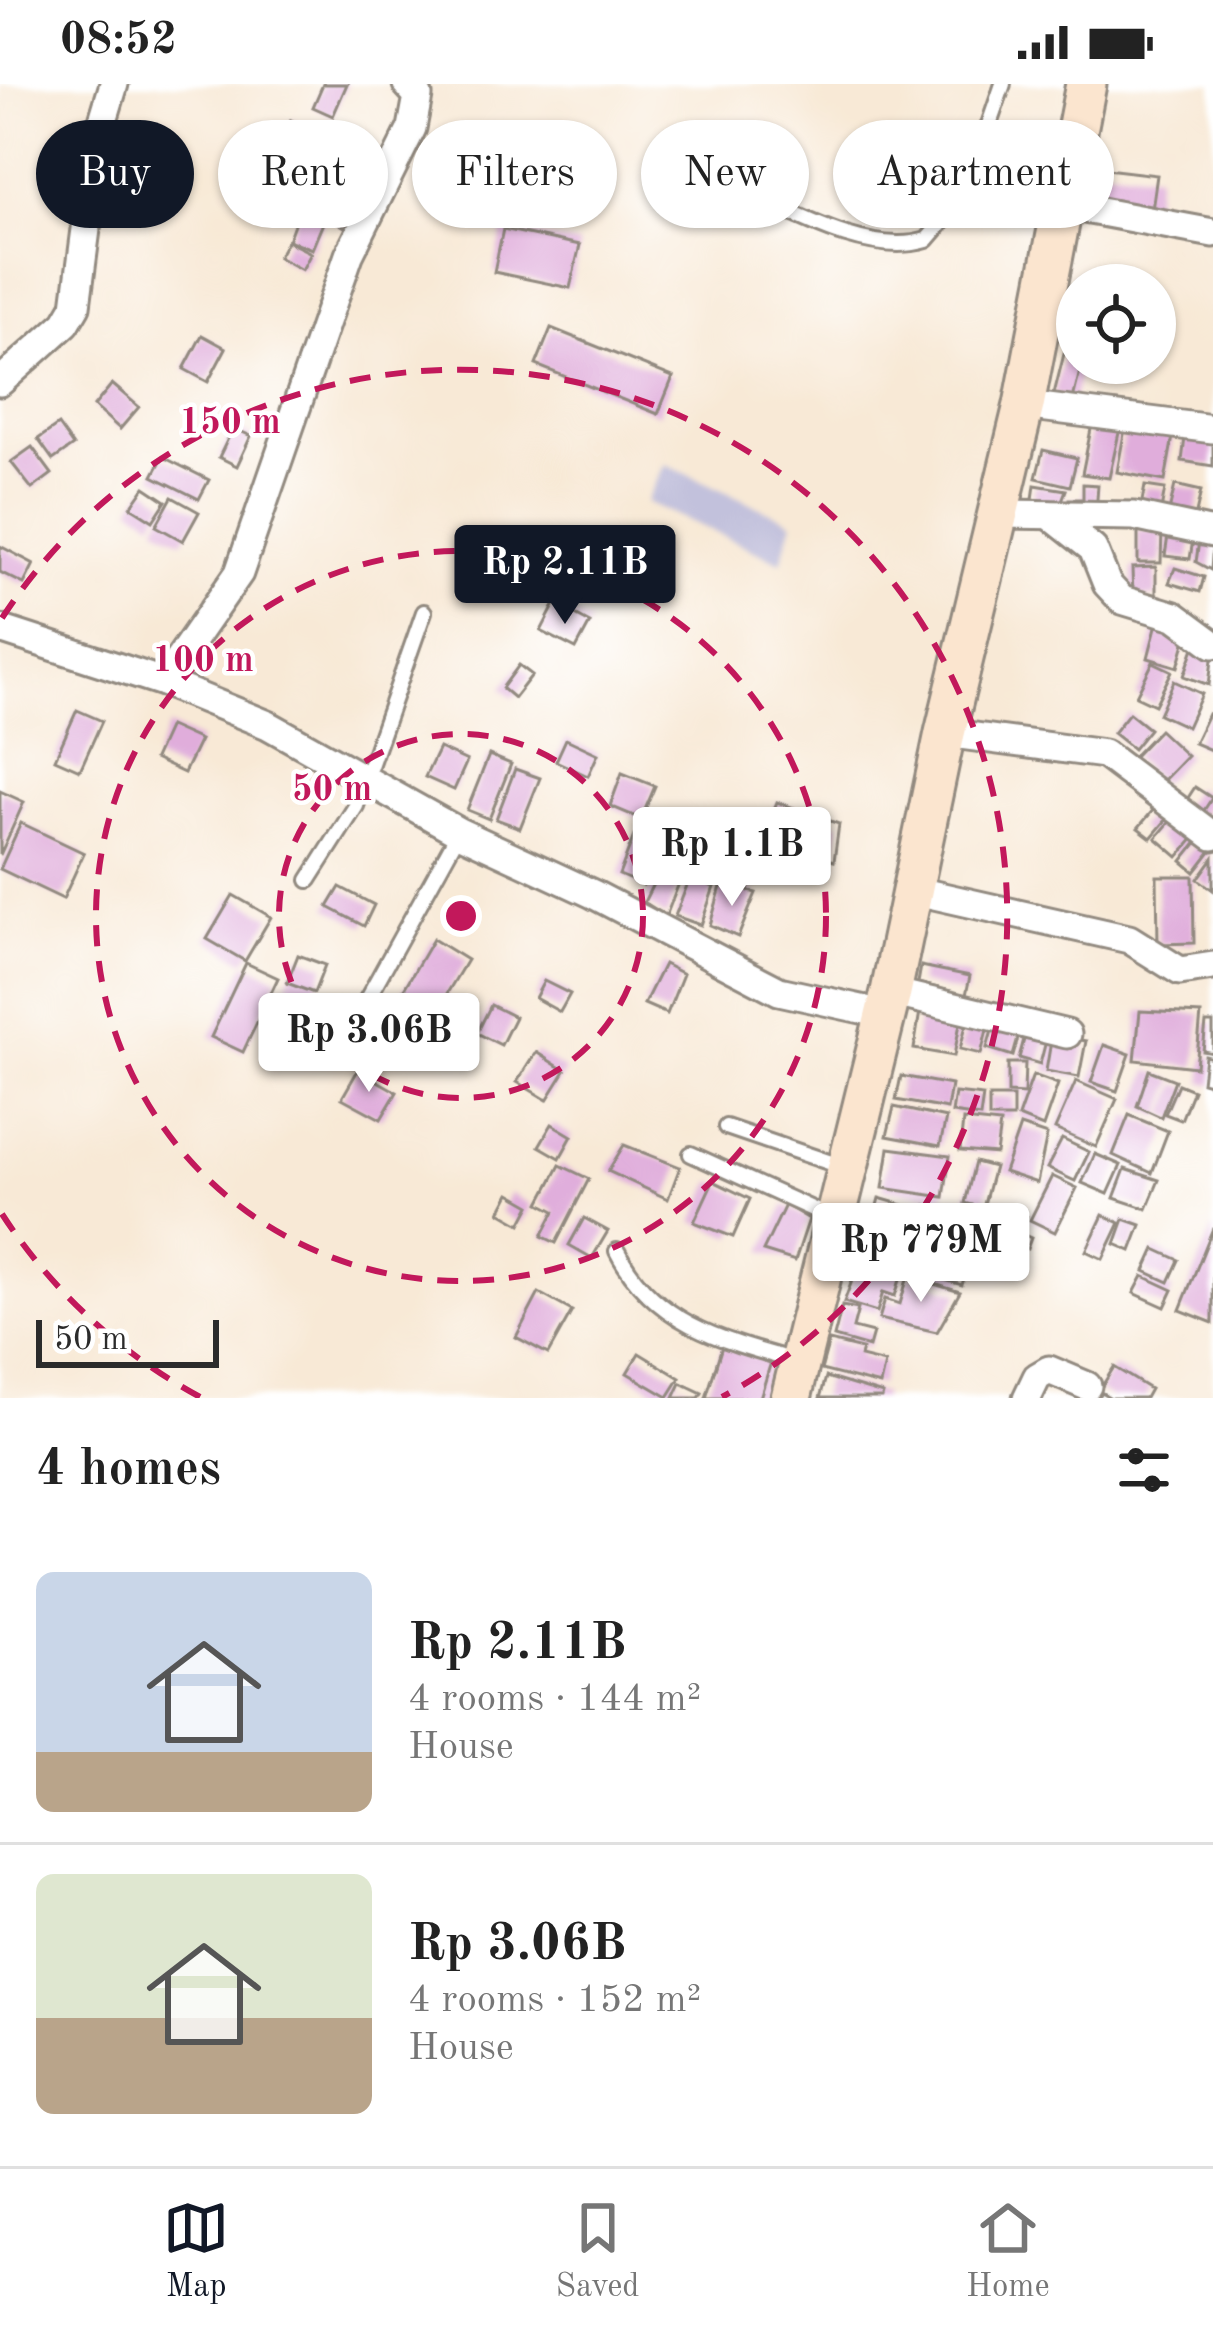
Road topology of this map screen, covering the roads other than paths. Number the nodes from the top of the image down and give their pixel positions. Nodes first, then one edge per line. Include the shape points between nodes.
1 (114, 84) edge
2 (407, 84) edge
3 (1003, 84) edge
4 (1085, 84) edge
5 (1078, 120) edge
6 (1114, 215) edge
7 (809, 220) edge
8 (1059, 228) edge
9 (1213, 233) edge
10 (0, 382) edge
11 (1024, 405) junction
12 (1213, 429) edge
13 (999, 514) junction
14 (1050, 515) junction
15 (1213, 533) edge
16 (424, 612) dead end
17 (0, 629) edge
18 (1213, 644) edge
19 (163, 682) junction
20 (945, 733) junction
21 (366, 778) junction
22 (459, 832) junction
23 (1213, 836) edge
24 (309, 880) dead end
25 (913, 890) junction
26 (1213, 966) edge
27 (887, 1003) junction
28 (356, 1019) dead end
29 (1066, 1034) dead end
30 (726, 1126) dead end
31 (691, 1154) dead end
32 (848, 1169) junction
33 (835, 1220) junction
34 (617, 1251) dead end
35 (795, 1380) edge
36 (1087, 1386) dead end
37 (1028, 1398) edge

1 - 10 street via 98,137 76,306
2 - 19 street via 418,96 412,128 349,255 239,573
3 - 7 lane via 964,197 927,240 906,247
4 - 5 main road
6 - 9 street
8 - 11 main road
11 - 12 street
11 - 13 main road
13 - 14 street
13 - 20 main road
14 - 15 street via 1134,516
14 - 18 street via 1093,550 1122,600 1175,616
16 - 21 lane
17 - 19 street
19 - 21 street via 268,725
20 - 23 street via 1104,754
20 - 25 main road
21 - 22 street
21 - 24 lane
22 - 27 street via 779,991
22 - 28 lane
25 - 26 street via 1129,939 1180,971
25 - 27 main road
27 - 29 street
27 - 32 main road
30 - 32 lane
31 - 33 lane
32 - 33 main road
33 - 35 main road
34 - 35 lane via 634,1284 664,1312
36 - 37 street via 1049,1370

